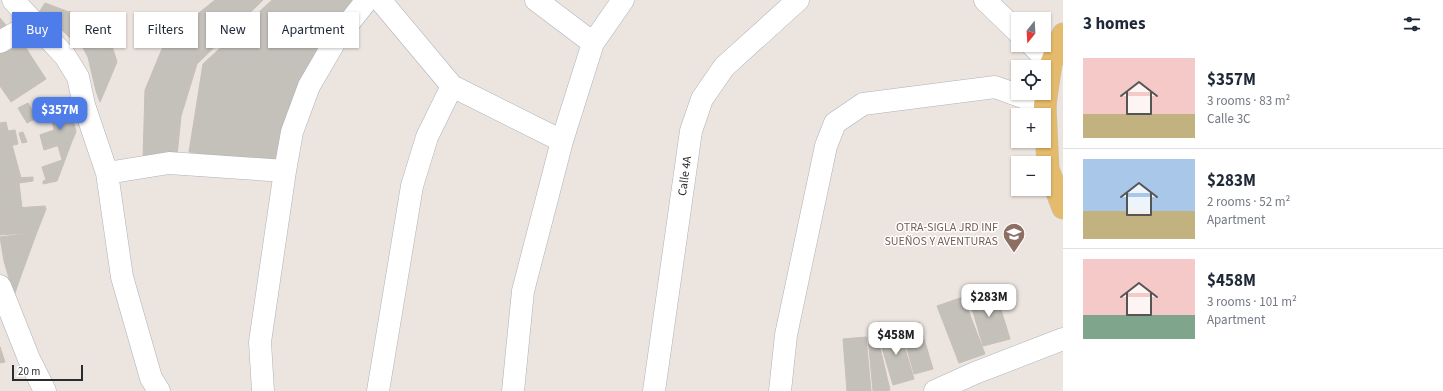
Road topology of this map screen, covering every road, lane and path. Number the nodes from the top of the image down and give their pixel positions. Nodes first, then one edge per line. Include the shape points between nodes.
1 (14, 0) edge
2 (367, 0) edge
3 (380, 0) edge
4 (536, 0) edge
5 (623, 0) edge
6 (798, 0) edge
7 (985, 0) edge
8 (24, 12) edge
9 (1011, 25) edge
10 (1063, 34) edge
11 (12, 35) edge
12 (0, 42) edge
13 (593, 43) junction
14 (57, 48) edge
15 (1039, 52) edge
16 (1047, 60) edge
17 (1051, 64) edge
18 (452, 86) junction
19 (1046, 100) edge
20 (1045, 105) junction
21 (562, 141) junction
22 (285, 171) junction
23 (107, 173) junction
24 (1063, 208) edge
25 (0, 286) edge
26 (1063, 339) edge
27 (976, 382) edge
28 (45, 391) edge
29 (159, 391) edge
30 (263, 391) edge
31 (378, 391) edge
32 (513, 391) edge
33 (654, 391) edge
34 (780, 391) edge
35 (935, 391) edge

1 - 8 street
2 - 22 street via 337,38 309,86 292,132
3 - 18 street
4 - 13 street
5 - 13 street
6 - 33 street, Calle 4A via 724,67 702,99 691,131
7 - 9 street
10 - 17 main road
11 - 12 street
13 - 21 street
14 - 23 street via 78,77 84,106
15 - 16 street
18 - 21 street
18 - 31 street via 426,138 412,186
19 - 20 main road
20 - 24 main road via 1048,170
20 - 34 street via 995,88 863,104 835,123 826,146 786,335
21 - 32 street via 523,291
22 - 23 street via 170,163
22 - 30 street via 260,342
23 - 29 street via 122,277 151,378
25 - 28 street via 29,359
26 - 27 street
27 - 35 street

